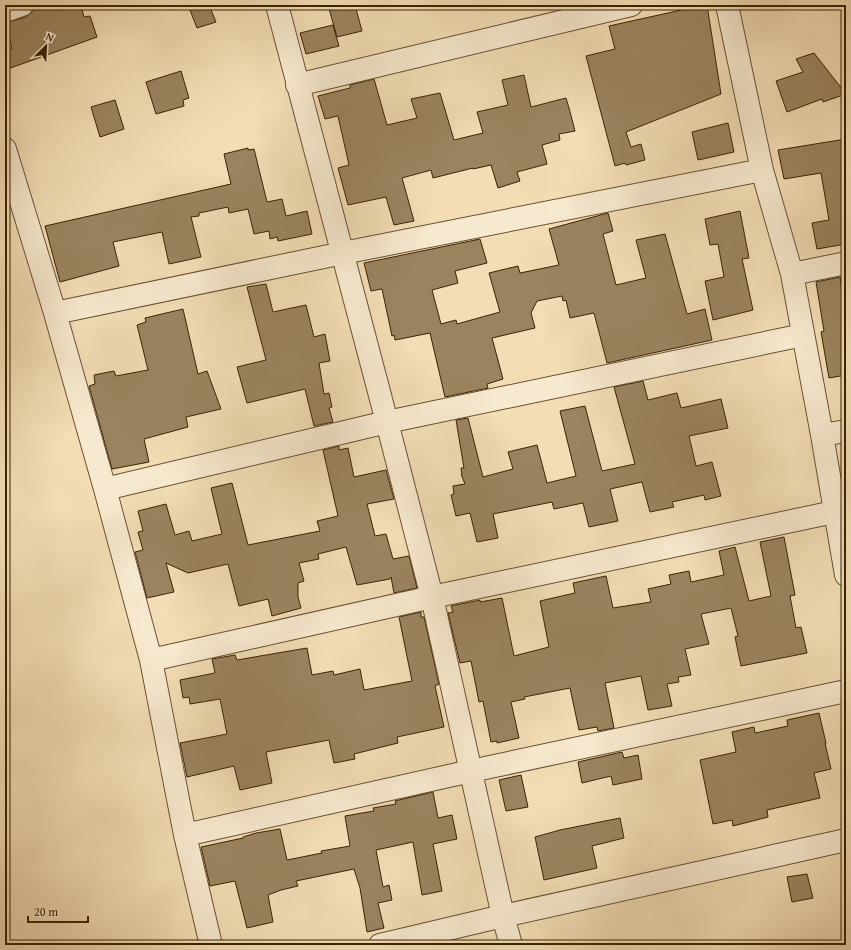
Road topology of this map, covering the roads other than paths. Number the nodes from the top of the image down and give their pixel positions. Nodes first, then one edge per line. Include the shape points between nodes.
1 (22, 5) edge
2 (276, 5) edge
3 (631, 5) edge
4 (728, 5) edge
5 (5, 11) edge
6 (297, 85) junction
7 (5, 149) edge
8 (762, 170) junction
9 (343, 253) junction
10 (846, 263) edge
11 (792, 274) junction
12 (55, 313) junction
13 (803, 335) junction
14 (387, 422) junction
15 (846, 431) edge
16 (822, 435) junction
17 (105, 489) junction
18 (834, 512) junction
19 (846, 575) edge
20 (432, 598) junction
21 (151, 660) junction
22 (846, 691) edge
23 (471, 771) junction
24 (185, 835) junction
25 (846, 840) edge
26 (503, 916) junction
27 (211, 945) edge
28 (380, 945) edge
29 (511, 945) edge

1 - 5 street
2 - 6 street
3 - 6 street
4 - 8 street
6 - 9 street
7 - 12 street
8 - 9 street
8 - 11 street
9 - 12 street
9 - 14 street
10 - 11 street
11 - 13 street
12 - 17 street
13 - 14 street
13 - 16 street
14 - 17 street
14 - 20 street
15 - 16 street
16 - 18 street
17 - 21 street
18 - 19 street
18 - 20 street
20 - 21 street
20 - 23 street
21 - 24 street
22 - 23 street
23 - 24 street
23 - 26 street
24 - 27 street
25 - 26 street
26 - 28 street
26 - 29 street

